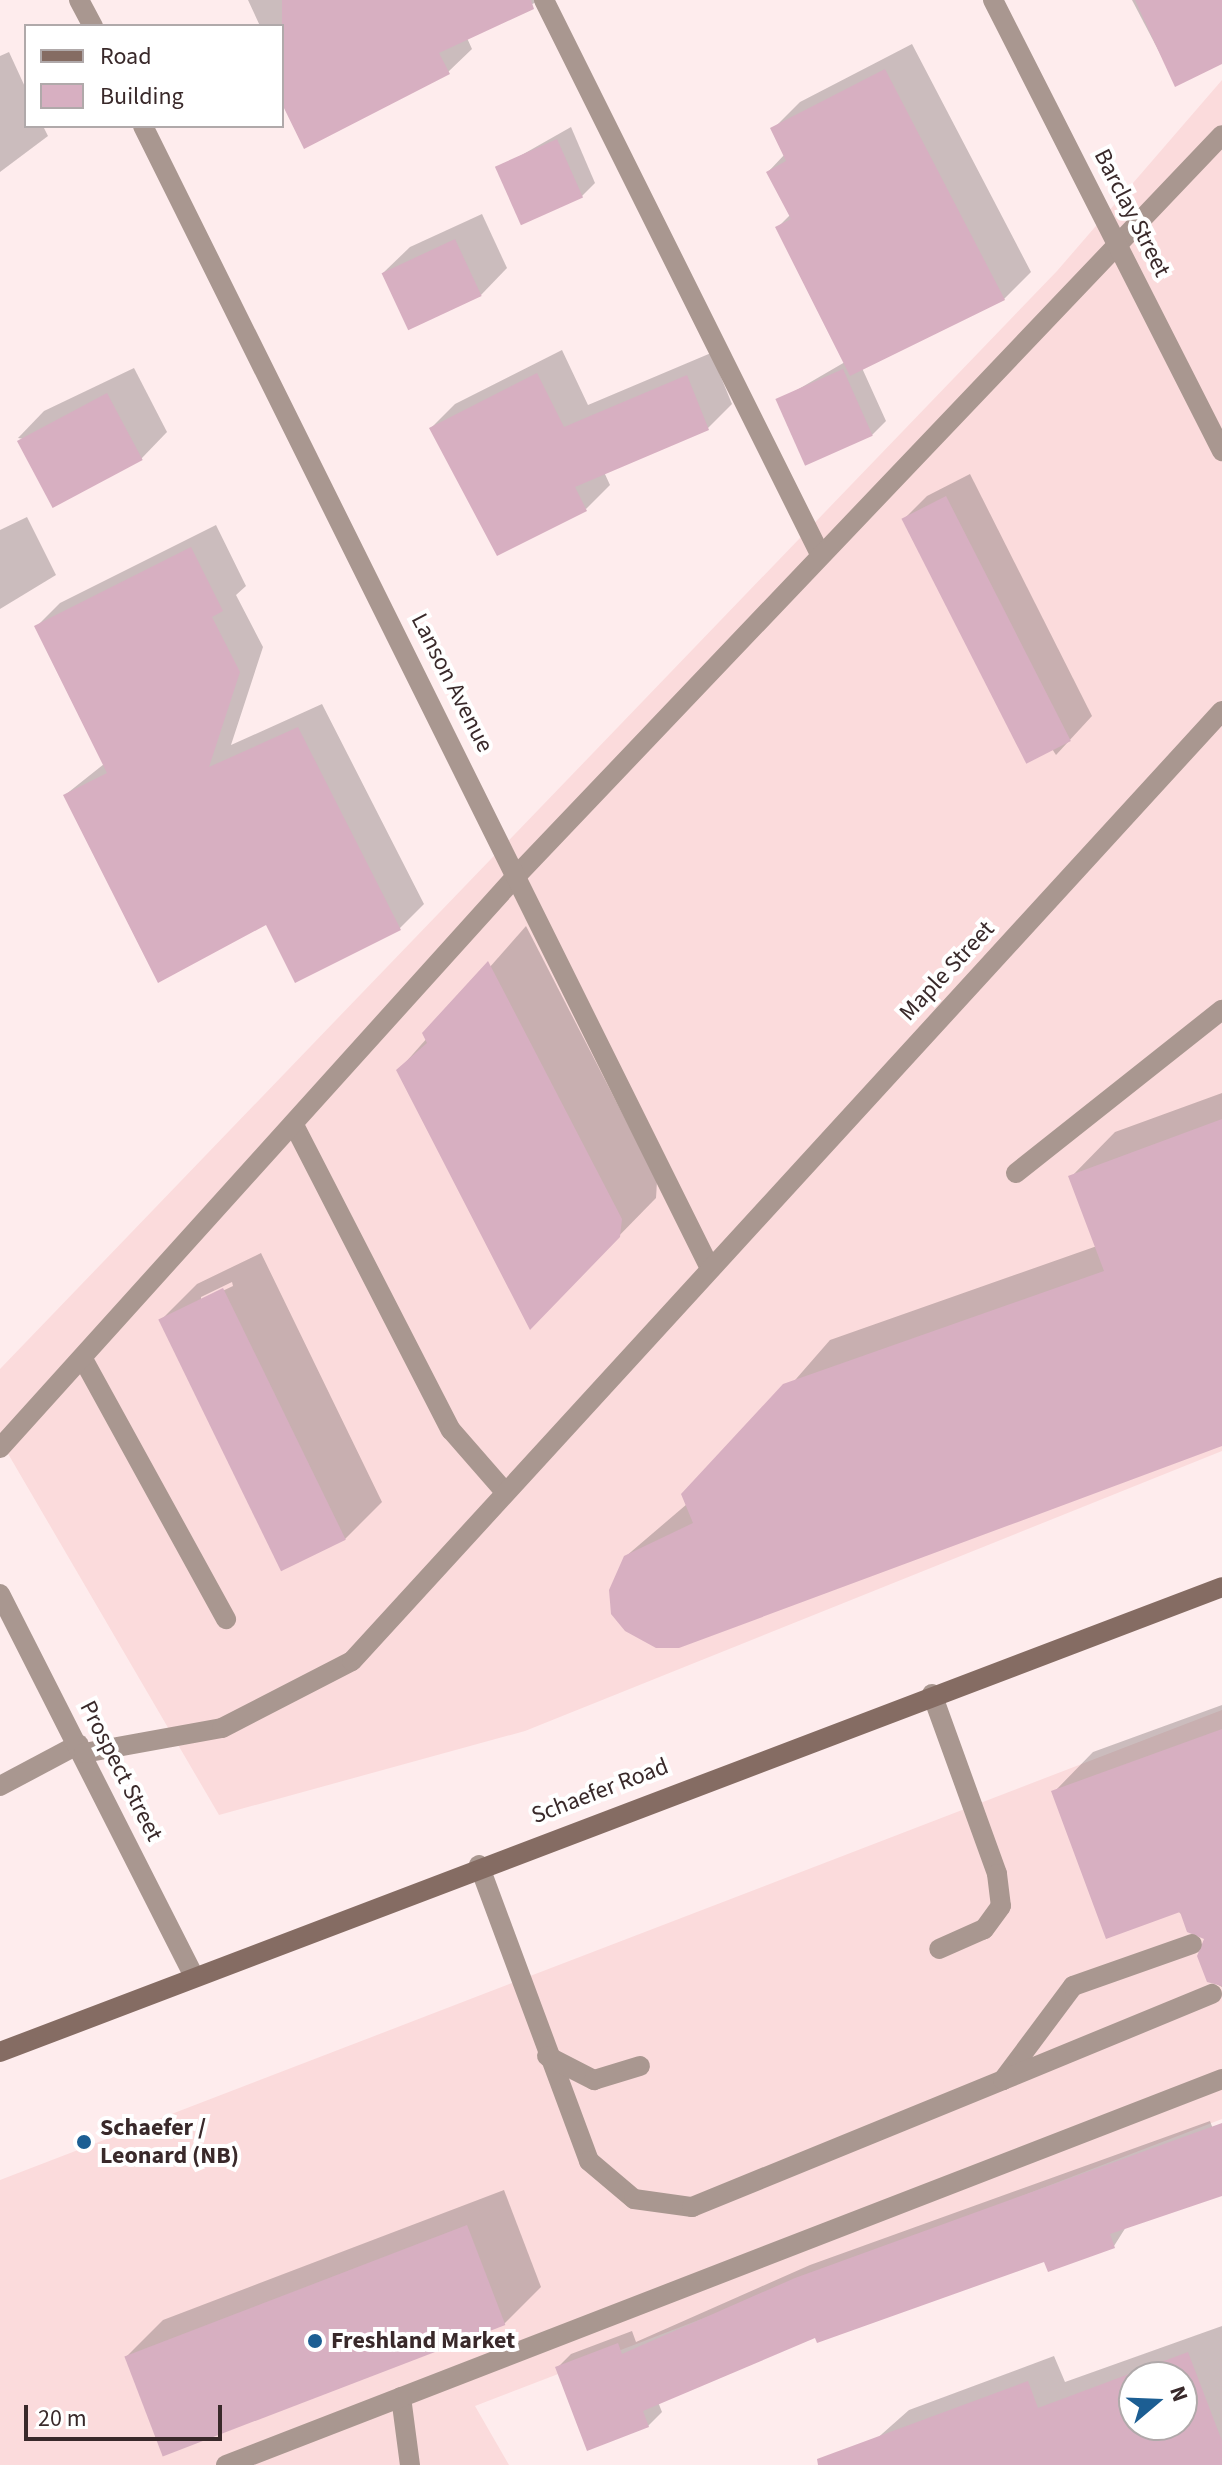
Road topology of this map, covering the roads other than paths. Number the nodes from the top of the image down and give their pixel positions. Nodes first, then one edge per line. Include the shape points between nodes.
1 (79, 0) edge
2 (544, 0) edge
3 (993, 0) edge
4 (92, 24) edge
5 (144, 128) edge
6 (1222, 135) edge
7 (1120, 246) junction
8 (1222, 451) edge
9 (819, 552) junction
10 (1222, 711) edge
11 (519, 873) junction
12 (1222, 1010) edge
13 (294, 1125) junction
14 (1016, 1173) dead end
15 (709, 1266) junction
16 (83, 1359) junction
17 (0, 1448) edge
18 (505, 1492) junction
19 (1222, 1587) edge
20 (0, 1594) edge
21 (226, 1619) dead end
22 (932, 1694) junction
23 (82, 1749) junction
24 (0, 1786) edge
25 (479, 1865) junction
26 (1192, 1944) dead end
27 (939, 1949) dead end
28 (192, 1973) junction
29 (1212, 1994) dead end
30 (0, 2052) edge
31 (547, 2056) junction
32 (640, 2066) dead end
33 (1222, 2079) edge
34 (1003, 2080) junction
35 (401, 2397) junction
36 (226, 2465) edge
37 (410, 2465) edge

1 - 4 street
2 - 9 street
3 - 7 street, Barclay Street
5 - 11 street, Lanson Avenue
6 - 7 street
7 - 8 street, Barclay Street
7 - 9 street
9 - 11 street
10 - 15 street, Maple Street
11 - 13 street
11 - 15 street, Lanson Avenue
12 - 14 street
13 - 16 street
13 - 18 street via 451,1430
15 - 18 street, Maple Street
16 - 17 street
16 - 21 street
18 - 23 street, Maple Street via 352,1661 319,1684 222,1728
19 - 22 main road, Schaefer Road
20 - 23 street, Prospect Street
22 - 25 main road, Schaefer Road
22 - 27 street via 997,1874 1001,1906 984,1929
23 - 24 street, Maple Street
23 - 28 street, Prospect Street
25 - 28 main road, Schaefer Road
25 - 31 street
26 - 34 street via 1073,1986
28 - 30 main road, Schaefer Road
29 - 34 street
31 - 32 street via 594,2080
31 - 34 street via 589,2161 634,2199 692,2207
33 - 35 street
35 - 36 street
35 - 37 street

